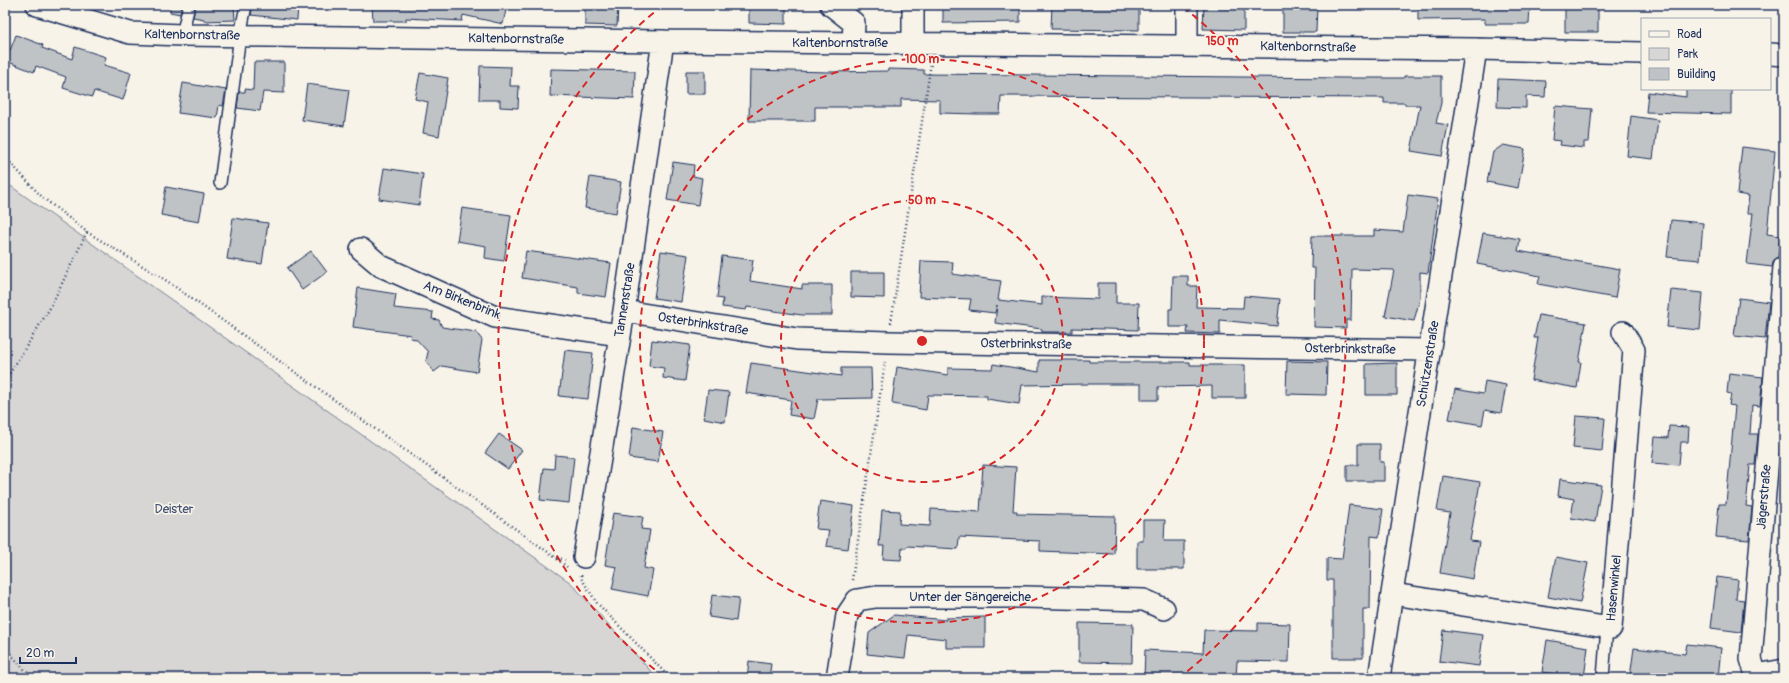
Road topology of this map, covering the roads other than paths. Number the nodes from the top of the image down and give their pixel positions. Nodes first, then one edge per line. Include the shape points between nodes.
1 (37, 5) edge
2 (189, 5) edge
3 (246, 5) edge
4 (831, 5) edge
5 (913, 5) edge
6 (1187, 5) edge
7 (67, 9) edge
8 (182, 35) junction
9 (240, 36) junction
10 (663, 41) junction
11 (853, 43) junction
12 (913, 43) junction
13 (1187, 46) junction
14 (1476, 49) junction
15 (1641, 53) edge
16 (1771, 54) edge
17 (1784, 55) edge
18 (220, 183) dead end
19 (361, 249) dead end
20 (1784, 267) edge
21 (624, 311) junction
22 (1623, 332) dead end
23 (620, 335) junction
24 (1430, 350) junction
25 (584, 557) road end
26 (1393, 594) junction
27 (1164, 609) dead end
28 (1607, 627) junction
29 (1784, 670) edge
30 (1757, 677) edge
31 (837, 678) edge
32 (1380, 678) edge
33 (1602, 678) edge

1 - 7 street, Kaltenbornstraße
2 - 8 lane
3 - 9 lane
4 - 11 street via 854,23
5 - 12 street
6 - 13 street
7 - 8 street, Kaltenbornstraße via 130,33
8 - 9 street, Kaltenbornstraße
9 - 10 street, Kaltenbornstraße
9 - 18 lane
10 - 11 street, Kaltenbornstraße
10 - 21 street, Tannenstraße
11 - 12 street, Kaltenbornstraße
12 - 13 street, Kaltenbornstraße
13 - 14 street, Kaltenbornstraße
14 - 15 street, Kaltenbornstraße
14 - 24 street, Schützenstraße
16 - 17 street
19 - 23 street, Am Birkenbrink via 381,266 496,317
20 - 30 street, Jägerstraße via 1751,659
21 - 23 street, Tannenstraße
21 - 24 street, Osterbrinkstraße via 796,339
22 - 28 street, Hasenwinkel via 1634,350 1611,628
23 - 25 street, Tannenstraße
24 - 26 street, Schützenstraße
26 - 28 street, Hasenwinkel
26 - 32 street, Schützenstraße
27 - 31 street, Unter der Sängereiche via 1144,600 1024,597 876,597 857,600 847,615
28 - 33 lane
29 - 30 street

